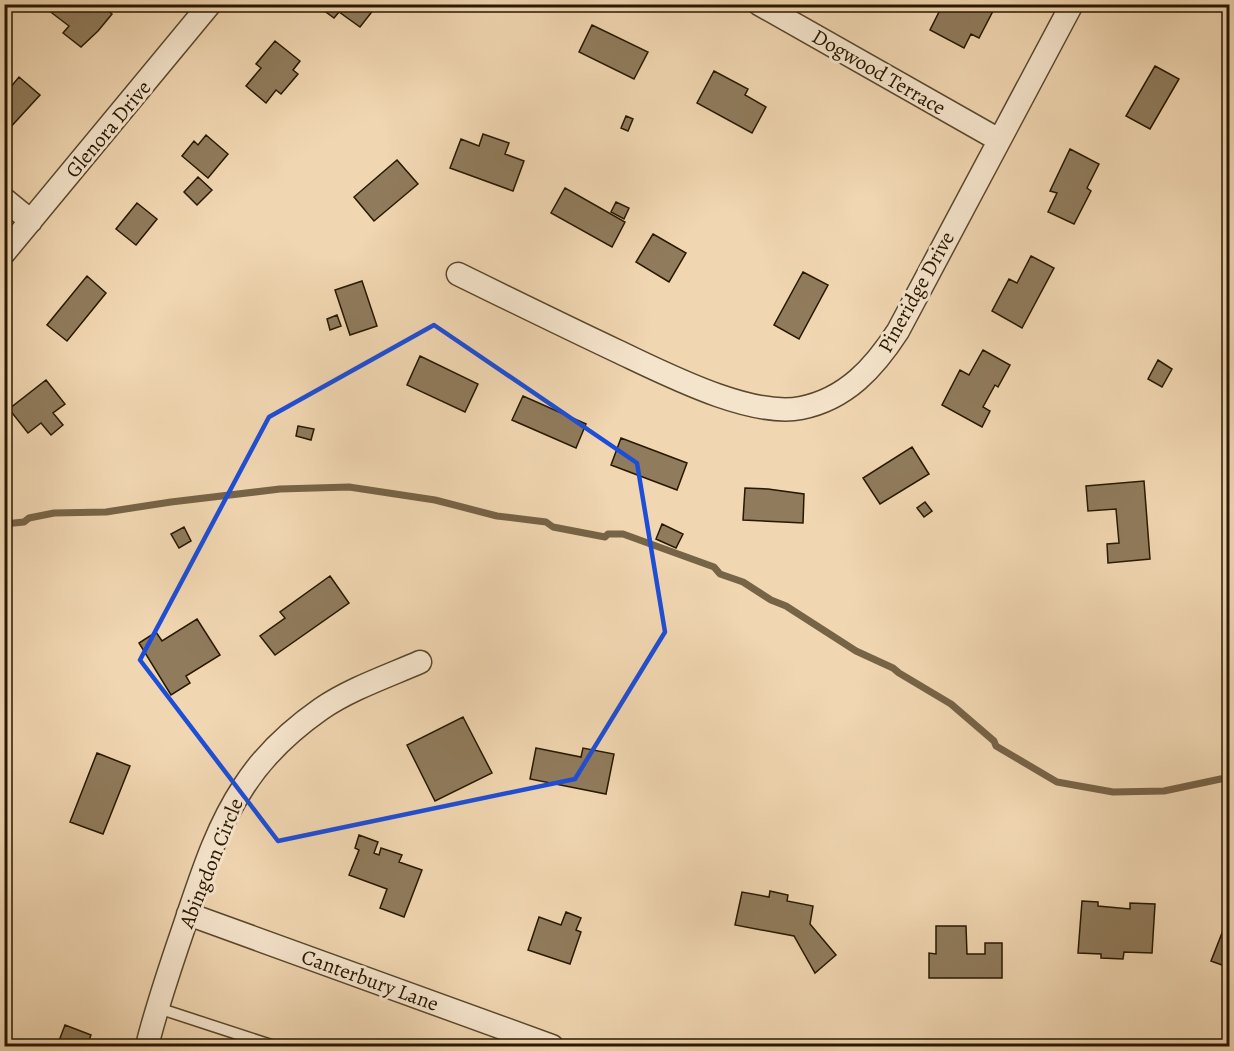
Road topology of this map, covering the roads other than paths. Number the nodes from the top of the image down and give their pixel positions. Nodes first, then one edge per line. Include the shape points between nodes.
1 (210, 4) edge
2 (759, 4) edge
3 (1072, 4) edge
4 (999, 140) junction
5 (4, 199) edge
6 (30, 221) junction
7 (4, 253) edge
8 (458, 274) dead end
9 (420, 662) dead end
10 (188, 914) junction
11 (158, 1008) junction
12 (147, 1047) edge
13 (274, 1047) edge
14 (552, 1047) edge

1 - 6 street, Glenora Drive
2 - 4 street, Dogwood Terrace
3 - 4 street, Pineridge Drive
4 - 8 street, Pineridge Drive via 883,355 843,391 801,408 763,408 679,380
5 - 6 street
6 - 7 street, Glenora Drive
9 - 10 street, Abingdon Circle via 331,702 271,751 223,822
10 - 11 street, Abingdon Circle
10 - 14 street, Canterbury Lane
11 - 12 street, Abingdon Circle
11 - 13 lane

